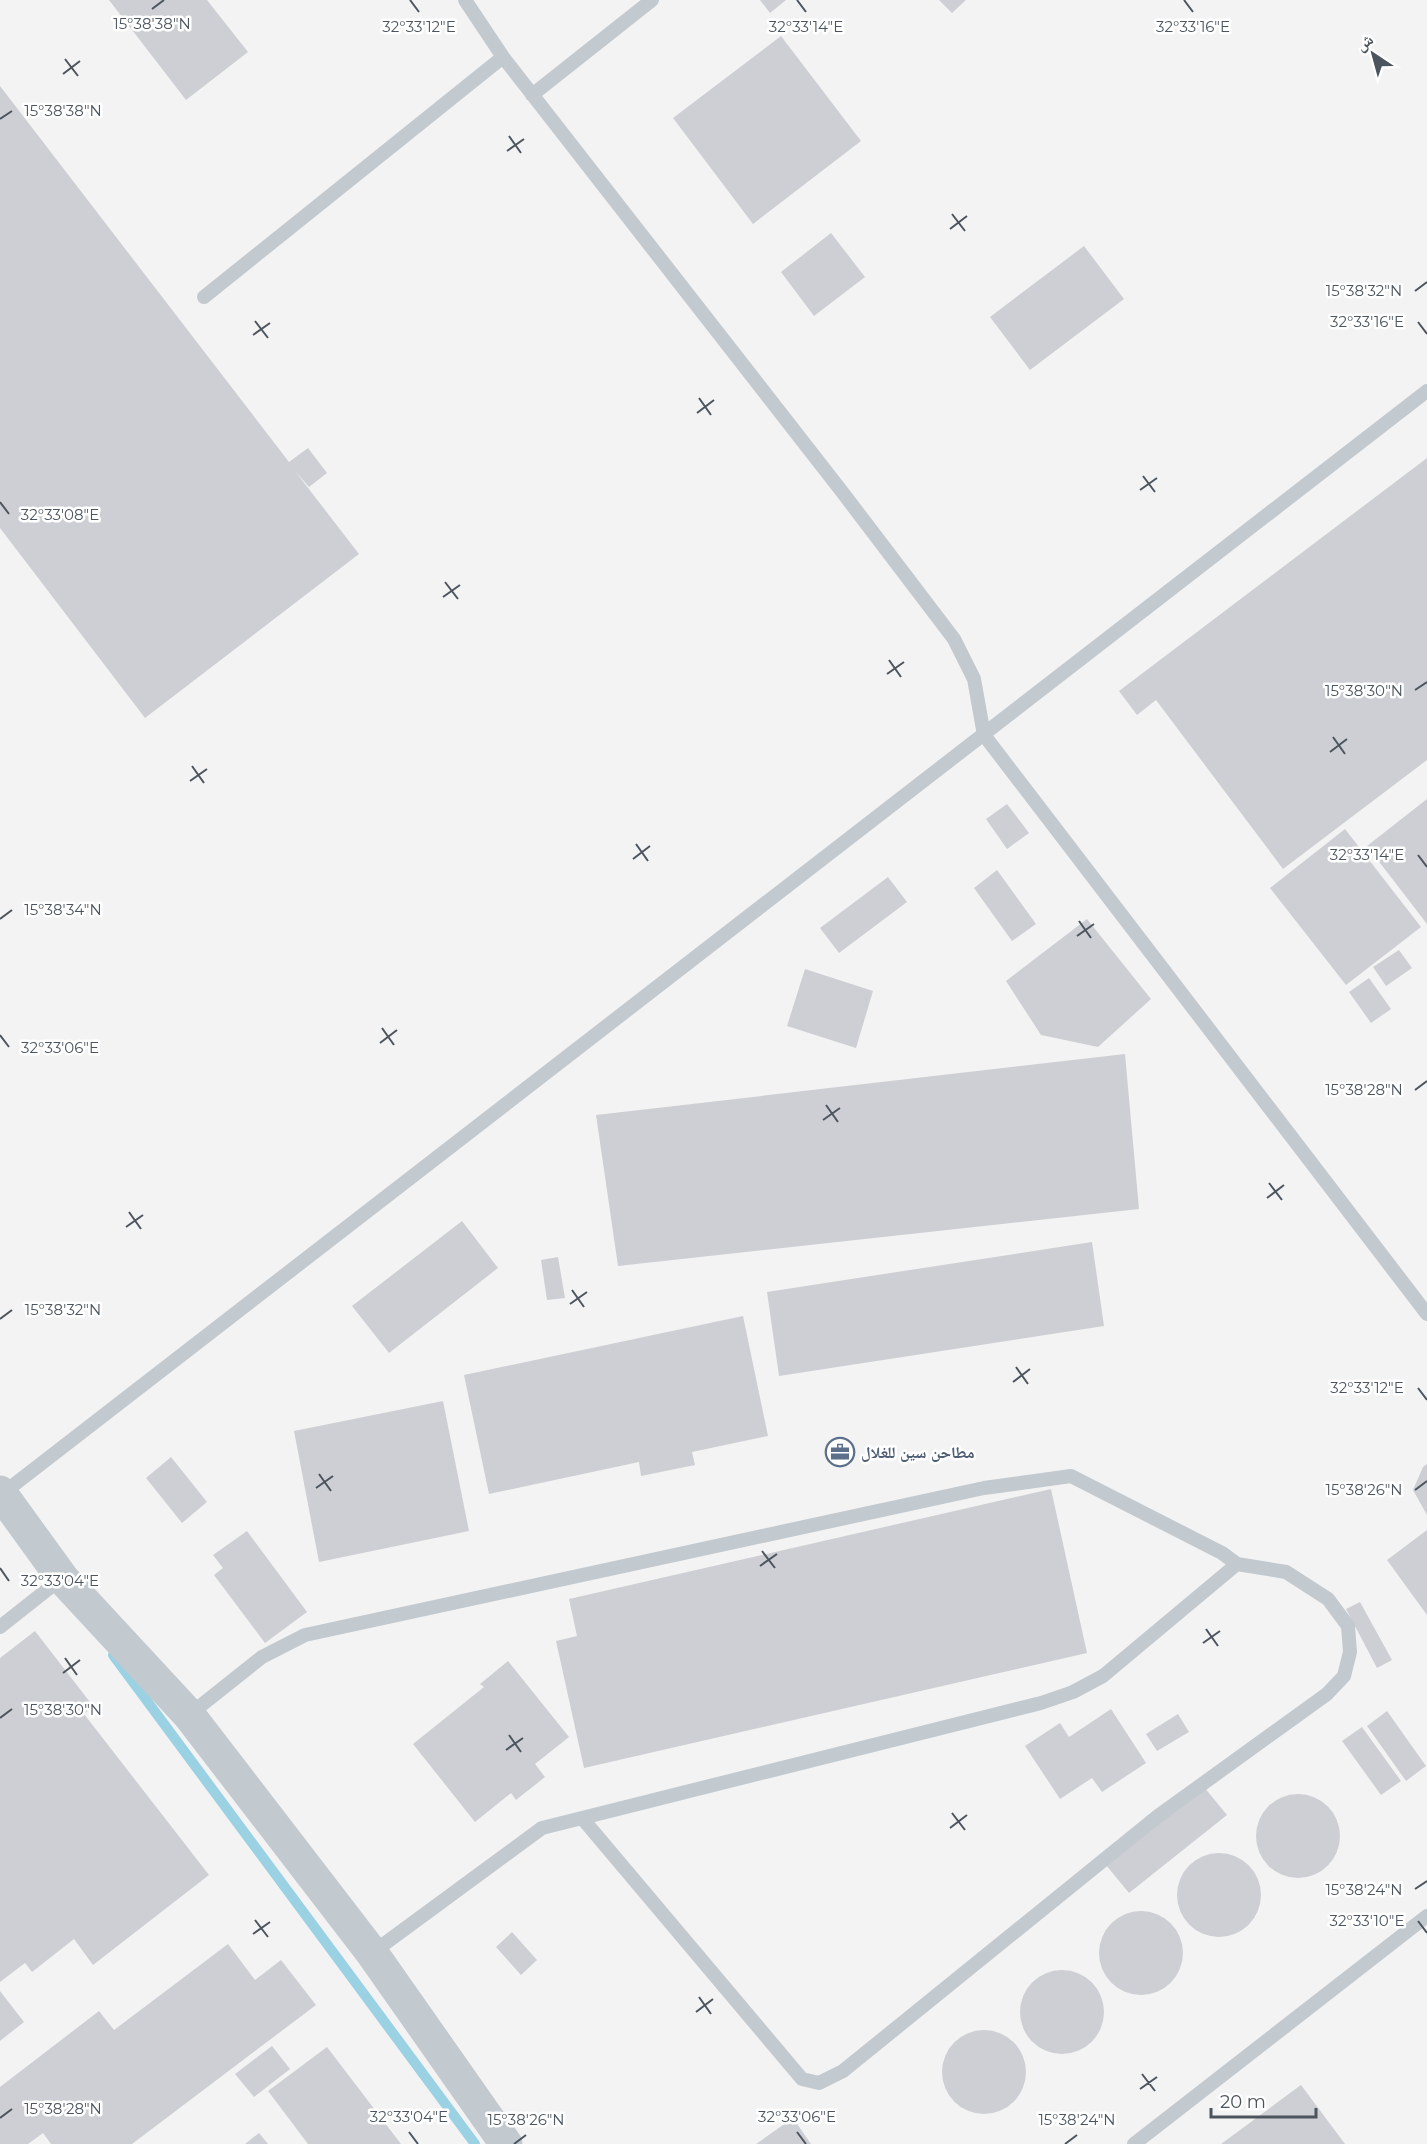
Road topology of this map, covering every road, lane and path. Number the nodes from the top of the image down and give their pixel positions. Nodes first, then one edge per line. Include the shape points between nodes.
1 (465, 0) edge
2 (652, 0) edge
3 (503, 57) junction
4 (532, 95) junction
5 (204, 297) dead end
6 (1427, 391) edge
7 (984, 735) junction
8 (1427, 1314) edge
9 (1, 1493) edge
10 (1238, 1564) junction
11 (65, 1577) junction
12 (0, 1627) edge
13 (189, 1715) junction
14 (582, 1818) junction
15 (1427, 1916) edge
16 (372, 1953) junction
17 (506, 2144) edge
18 (1134, 2144) edge

1 - 3 lane
2 - 4 lane
3 - 4 lane
3 - 5 lane
4 - 7 lane via 954,639 974,678
6 - 7 lane
7 - 8 lane
7 - 9 lane
9 - 11 street
10 - 13 lane via 1071,1476 984,1488 305,1635 262,1656
10 - 14 lane via 1103,1676 1073,1692
10 - 14 lane via 1286,1572 1328,1599 1348,1626 1350,1652 1344,1676 1327,1694 1158,1816 843,2071 819,2083 802,2079
11 - 12 lane, bridge
11 - 13 street
13 - 16 street
14 - 16 lane via 542,1828
15 - 18 lane
16 - 17 street

